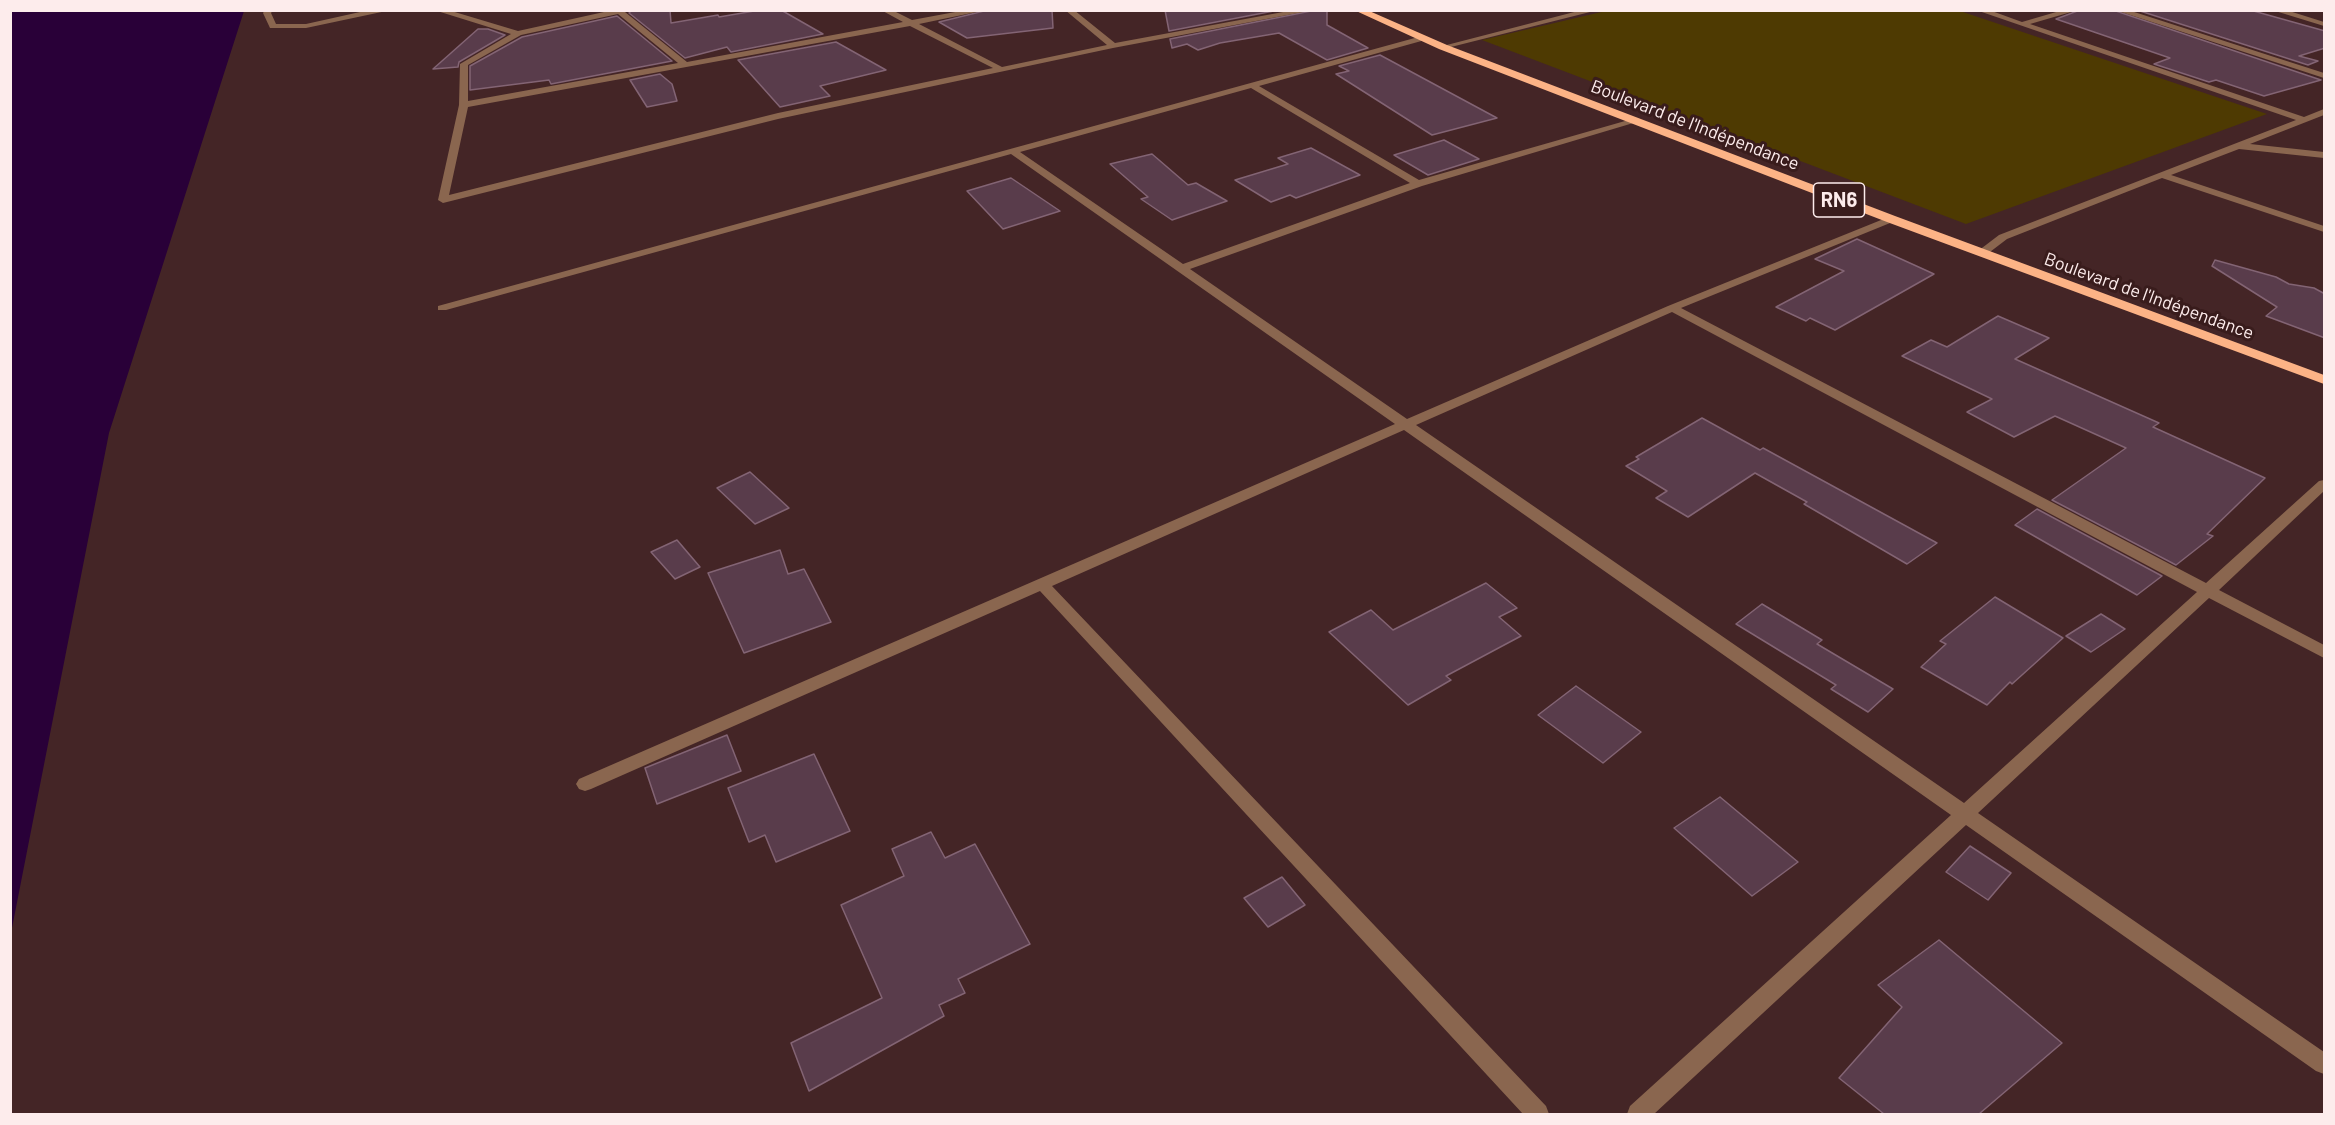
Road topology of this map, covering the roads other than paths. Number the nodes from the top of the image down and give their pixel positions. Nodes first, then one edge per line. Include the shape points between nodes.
1 (269, 10) edge
2 (387, 10) edge
3 (438, 10) edge
4 (885, 10) edge
5 (982, 10) edge
6 (1070, 10) edge
7 (1310, 10) edge
8 (1358, 10) edge
9 (1594, 10) edge
10 (1980, 10) edge
11 (2074, 10) edge
12 (2119, 10) edge
13 (2276, 10) edge
14 (624, 12) edge
15 (909, 24) junction
16 (2022, 24) junction
17 (2325, 24) edge
18 (518, 33) junction
19 (1422, 38) junction
20 (1113, 46) junction
21 (1443, 47) junction
22 (686, 64) junction
23 (999, 68) junction
24 (2325, 76) edge
25 (1252, 85) junction
26 (464, 105) junction
27 (2325, 112) edge
28 (2305, 120) junction
29 (1635, 121) junction
30 (2237, 146) junction
31 (1013, 151) junction
32 (2325, 155) edge
33 (2162, 175) junction
34 (1418, 184) junction
35 (1891, 219) junction
36 (2325, 229) edge
37 (1982, 253) junction
38 (1181, 268) junction
39 (442, 308) dead end
40 (1672, 308) junction
41 (2325, 380) edge
42 (1407, 424) junction
43 (2325, 484) edge
44 (1042, 584) junction
45 (2210, 590) junction
46 (2325, 652) edge
47 (585, 784) dead end
48 (1965, 814) junction
49 (2325, 1064) edge
50 (1538, 1114) edge
51 (1638, 1114) edge

1 - 2 street via 273,26 306,26
3 - 18 street
4 - 15 street
5 - 15 street
6 - 20 street
7 - 20 street
8 - 19 highway, Boulevard de l'Indépendance / RN6
9 - 21 street
10 - 16 street
11 - 16 street
12 - 24 street
13 - 17 street
14 - 18 street
14 - 22 street
15 - 22 street
15 - 23 street
16 - 28 street
18 - 26 street via 464,64
19 - 21 highway, Boulevard de l'Indépendance / RN6
19 - 25 street
20 - 23 street
21 - 29 highway, Boulevard de l'Indépendance / RN6
22 - 26 street
23 - 26 street via 778,117 443,200
25 - 31 street
25 - 34 street
27 - 28 street
28 - 30 street
29 - 34 street
29 - 35 highway, Boulevard de l'Indépendance / RN6
30 - 32 street
30 - 33 street
31 - 38 street
31 - 39 street
33 - 36 street
33 - 37 street via 2003,237
34 - 38 street
35 - 37 highway, Boulevard de l'Indépendance / RN6
35 - 40 street
37 - 41 highway, Boulevard de l'Indépendance / RN6
38 - 42 street
40 - 42 street
40 - 45 street
42 - 44 street
42 - 48 street
43 - 45 street
44 - 47 street
44 - 50 street
45 - 46 street
45 - 48 street
48 - 49 street
48 - 51 street

